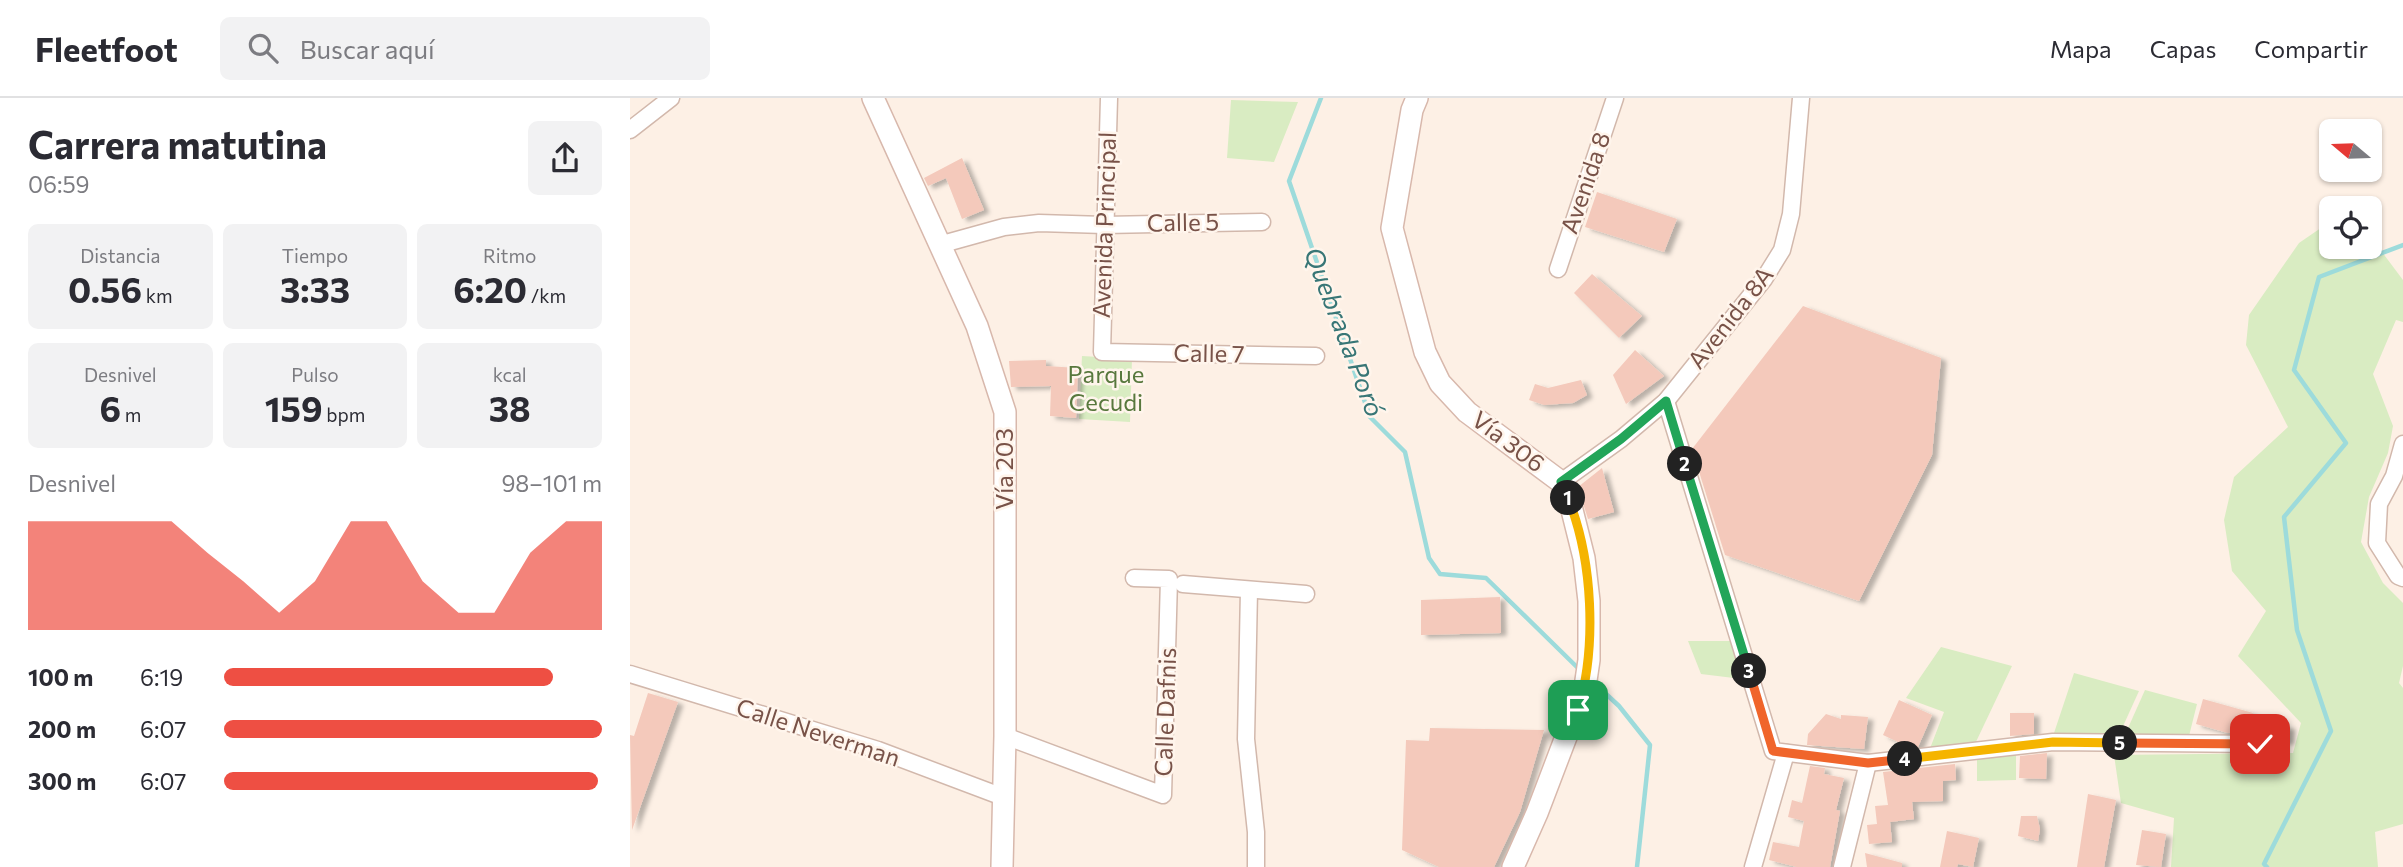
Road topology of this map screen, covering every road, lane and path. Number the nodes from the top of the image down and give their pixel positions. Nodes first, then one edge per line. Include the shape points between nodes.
1 (671, 98) edge
2 (873, 98) edge
3 (1109, 98) edge
4 (1417, 98) edge
5 (1615, 98) edge
6 (1801, 98) edge
7 (630, 130) edge
8 (1262, 222) dead end
9 (1104, 225) junction
10 (939, 245) junction
11 (1558, 269) dead end
12 (1102, 352) joint
13 (1316, 356) dead end
14 (1666, 401) junction
15 (2403, 444) edge
16 (1561, 482) junction
17 (2400, 577) edge
18 (1134, 578) dead end
19 (1183, 584) dead end
20 (1250, 590) junction
21 (1306, 594) dead end
22 (630, 674) edge
23 (1005, 736) junction
24 (2260, 744) dead end
25 (1780, 752) junction
26 (1868, 763) junction
27 (1003, 797) junction
28 (1002, 867) edge
29 (1256, 867) edge
30 (1513, 867) edge
31 (1753, 867) edge
32 (1842, 867) edge

1 - 7 street
2 - 10 street, Vía 203
3 - 9 street, Avenida Principal
4 - 16 street, Vía 306 via 1392,229 1424,352 1440,383 1467,412
5 - 11 street, Avenida 8
6 - 14 street, Avenida 8A via 1791,214 1782,250
8 - 9 street, Calle 5
9 - 10 street, Calle 5 via 1027,224
9 - 12 street, Avenida Principal
10 - 23 street, Vía 203 via 977,326 1004,412
12 - 13 street, Calle 7
14 - 16 street, Avenida 8A
14 - 25 street
15 - 17 street via 2394,476 2379,504 2377,543
16 - 30 street, Vía 306 via 1584,558 1589,660 1585,687
18 - 23 street, Calle Dafnis via 1169,579 1163,795
19 - 20 street
20 - 21 street
20 - 29 street via 1246,739
22 - 27 street, Calle Neverman via 878,750
23 - 27 street, Vía 203
24 - 26 street via 2053,742
25 - 26 street
25 - 31 street
26 - 32 street
27 - 28 street, Vía 203

